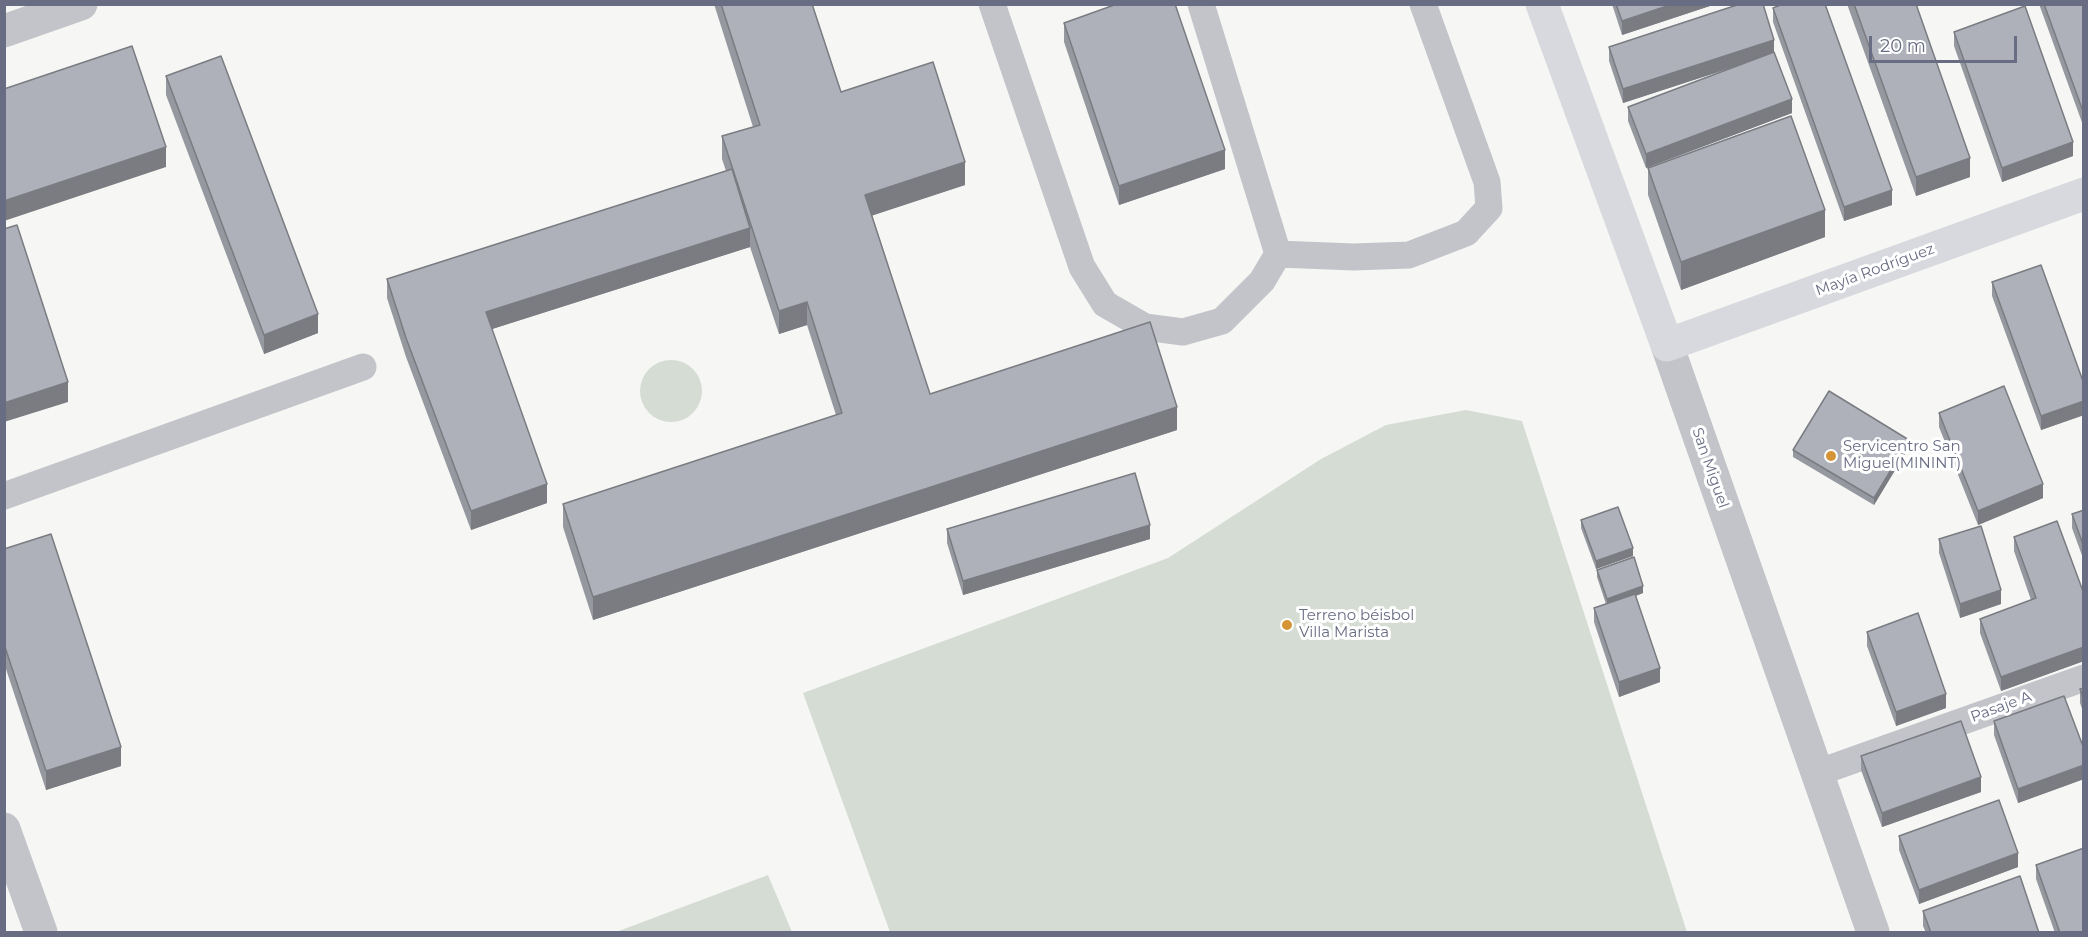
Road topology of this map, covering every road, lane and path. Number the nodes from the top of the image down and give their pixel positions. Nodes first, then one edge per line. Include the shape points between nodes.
1 (81, 4) edge
2 (992, 4) edge
3 (1201, 4) edge
4 (1423, 4) edge
5 (1542, 4) edge
6 (4, 32) edge
7 (2084, 195) edge
8 (1278, 254) junction
9 (1666, 345) junction
10 (363, 367) dead end
11 (4, 496) edge
12 (2084, 678) edge
13 (1817, 773) junction
14 (4, 829) edge
15 (42, 933) edge
16 (1873, 933) edge

1 - 6 street
2 - 8 lane via 1082,267 1105,304 1145,327 1184,332 1222,321 1262,281
3 - 8 lane
4 - 8 lane via 1487,182 1489,208 1466,232 1409,255
5 - 9 main road, San Miguel
7 - 9 main road, Mayía Rodríguez
9 - 13 street, San Miguel
10 - 11 lane
12 - 13 lane, Pasaje A
13 - 16 street, San Miguel
14 - 15 street

